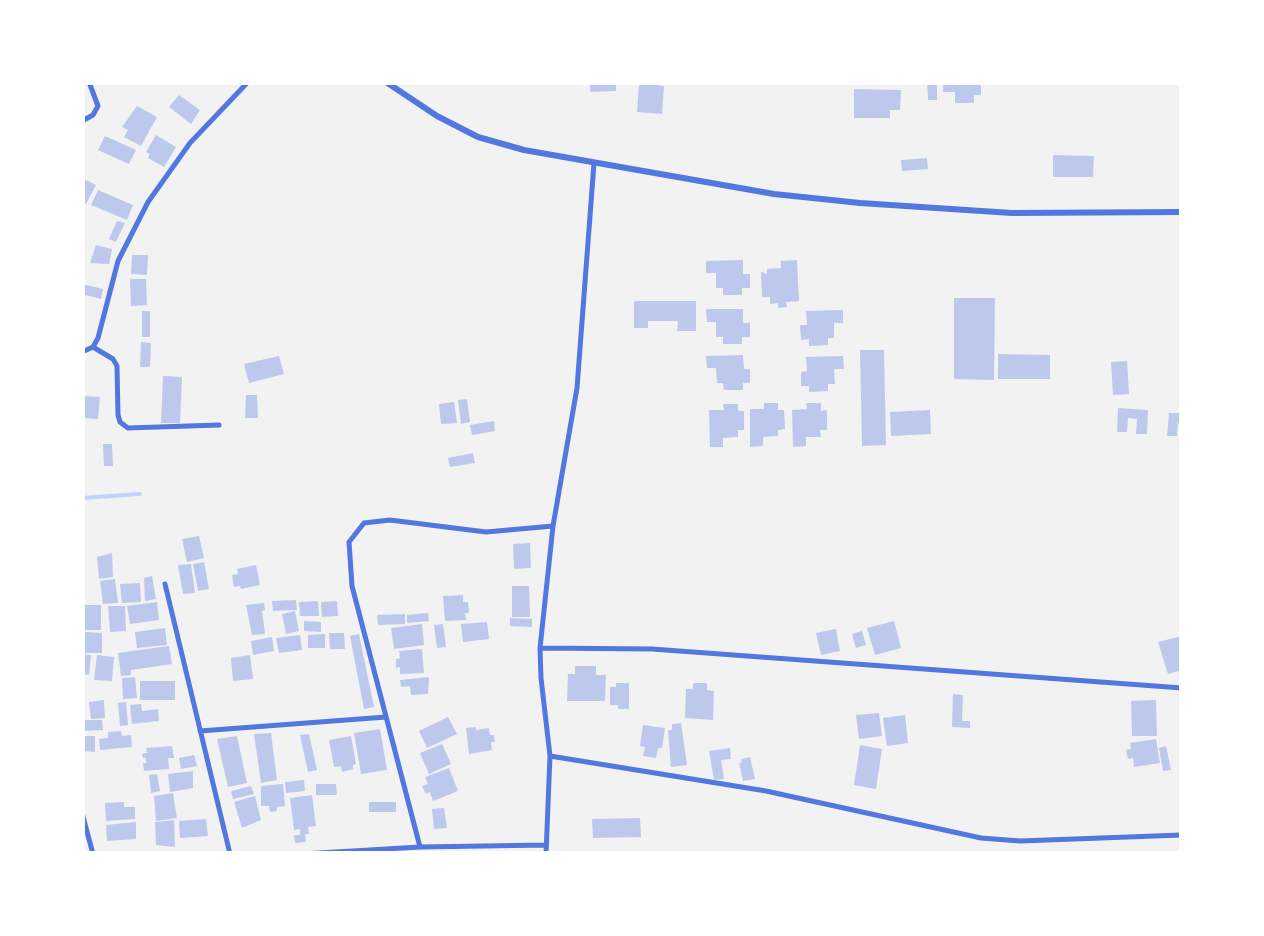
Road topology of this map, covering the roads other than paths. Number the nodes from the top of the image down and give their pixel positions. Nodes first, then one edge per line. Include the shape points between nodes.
1 (89, 82) edge
2 (248, 82) edge
3 (386, 82) edge
4 (82, 122) edge
5 (594, 163) junction
6 (1182, 212) edge
7 (93, 347) junction
8 (82, 352) edge
9 (218, 425) dead end
10 (553, 526) junction
11 (164, 584) dead end
12 (540, 648) junction
13 (1182, 688) edge
14 (386, 718) junction
15 (200, 730) junction
16 (550, 756) junction
17 (82, 813) edge
18 (1182, 835) edge
19 (420, 848) junction
20 (546, 849) edge
21 (92, 854) edge
22 (230, 854) edge
23 (302, 854) edge

1 - 4 street via 98,106
2 - 7 street via 190,143 148,202 118,261
3 - 5 street via 478,137
5 - 6 street via 860,203 1012,213
5 - 10 street via 577,388
7 - 8 street
7 - 9 street via 118,366 118,416 128,428
10 - 12 street
10 - 14 street via 486,532 364,523 349,542 352,586
11 - 15 street
12 - 13 street
12 - 16 street
14 - 15 street
14 - 19 street
15 - 22 street
16 - 18 street via 766,792 980,838
16 - 20 street
17 - 21 street
19 - 20 street
19 - 23 street

